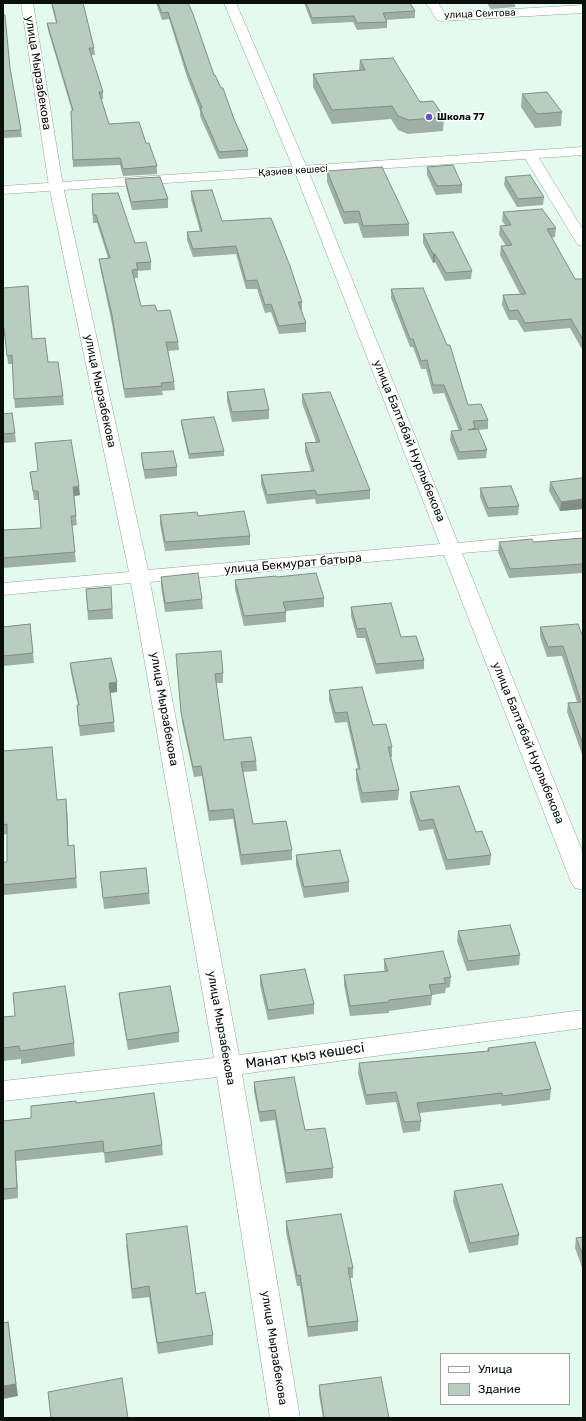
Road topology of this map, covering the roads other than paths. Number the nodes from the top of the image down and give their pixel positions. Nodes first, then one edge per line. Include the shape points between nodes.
1 (27, 3) edge
2 (230, 3) edge
3 (432, 3) edge
4 (583, 9) edge
5 (583, 151) edge
6 (530, 155) junction
7 (301, 170) junction
8 (56, 186) junction
9 (3, 190) edge
10 (583, 242) edge
11 (583, 537) edge
12 (452, 550) junction
13 (140, 577) junction
14 (3, 589) edge
15 (583, 882) edge
16 (583, 1019) edge
17 (228, 1066) junction
18 (3, 1091) edge
19 (285, 1418) edge

1 - 8 street, улица Мырзабекова
2 - 7 street, улица Балтабай Нурлыбекова
3 - 4 street, улица Сеитова via 441,17
5 - 6 street, Қазиев көшесі
6 - 7 street, Қазиев көшесі
6 - 10 street
7 - 8 street, Қазиев көшесі
7 - 12 street, улица Балтабай Нурлыбекова
8 - 9 street, Қазиев көшесі
8 - 13 street, улица Мырзабекова
11 - 12 street, улица Бекмурат батыра
12 - 13 street, улица Бекмурат батыра
12 - 15 street, улица Балтабай Нурлыбекова
13 - 14 street, улица Бекмурат батыра
13 - 17 street, улица Мырзабекова
16 - 17 street, Манат қыз көшесі
17 - 18 street, Манат қыз көшесі
17 - 19 street, улица Мырзабекова

